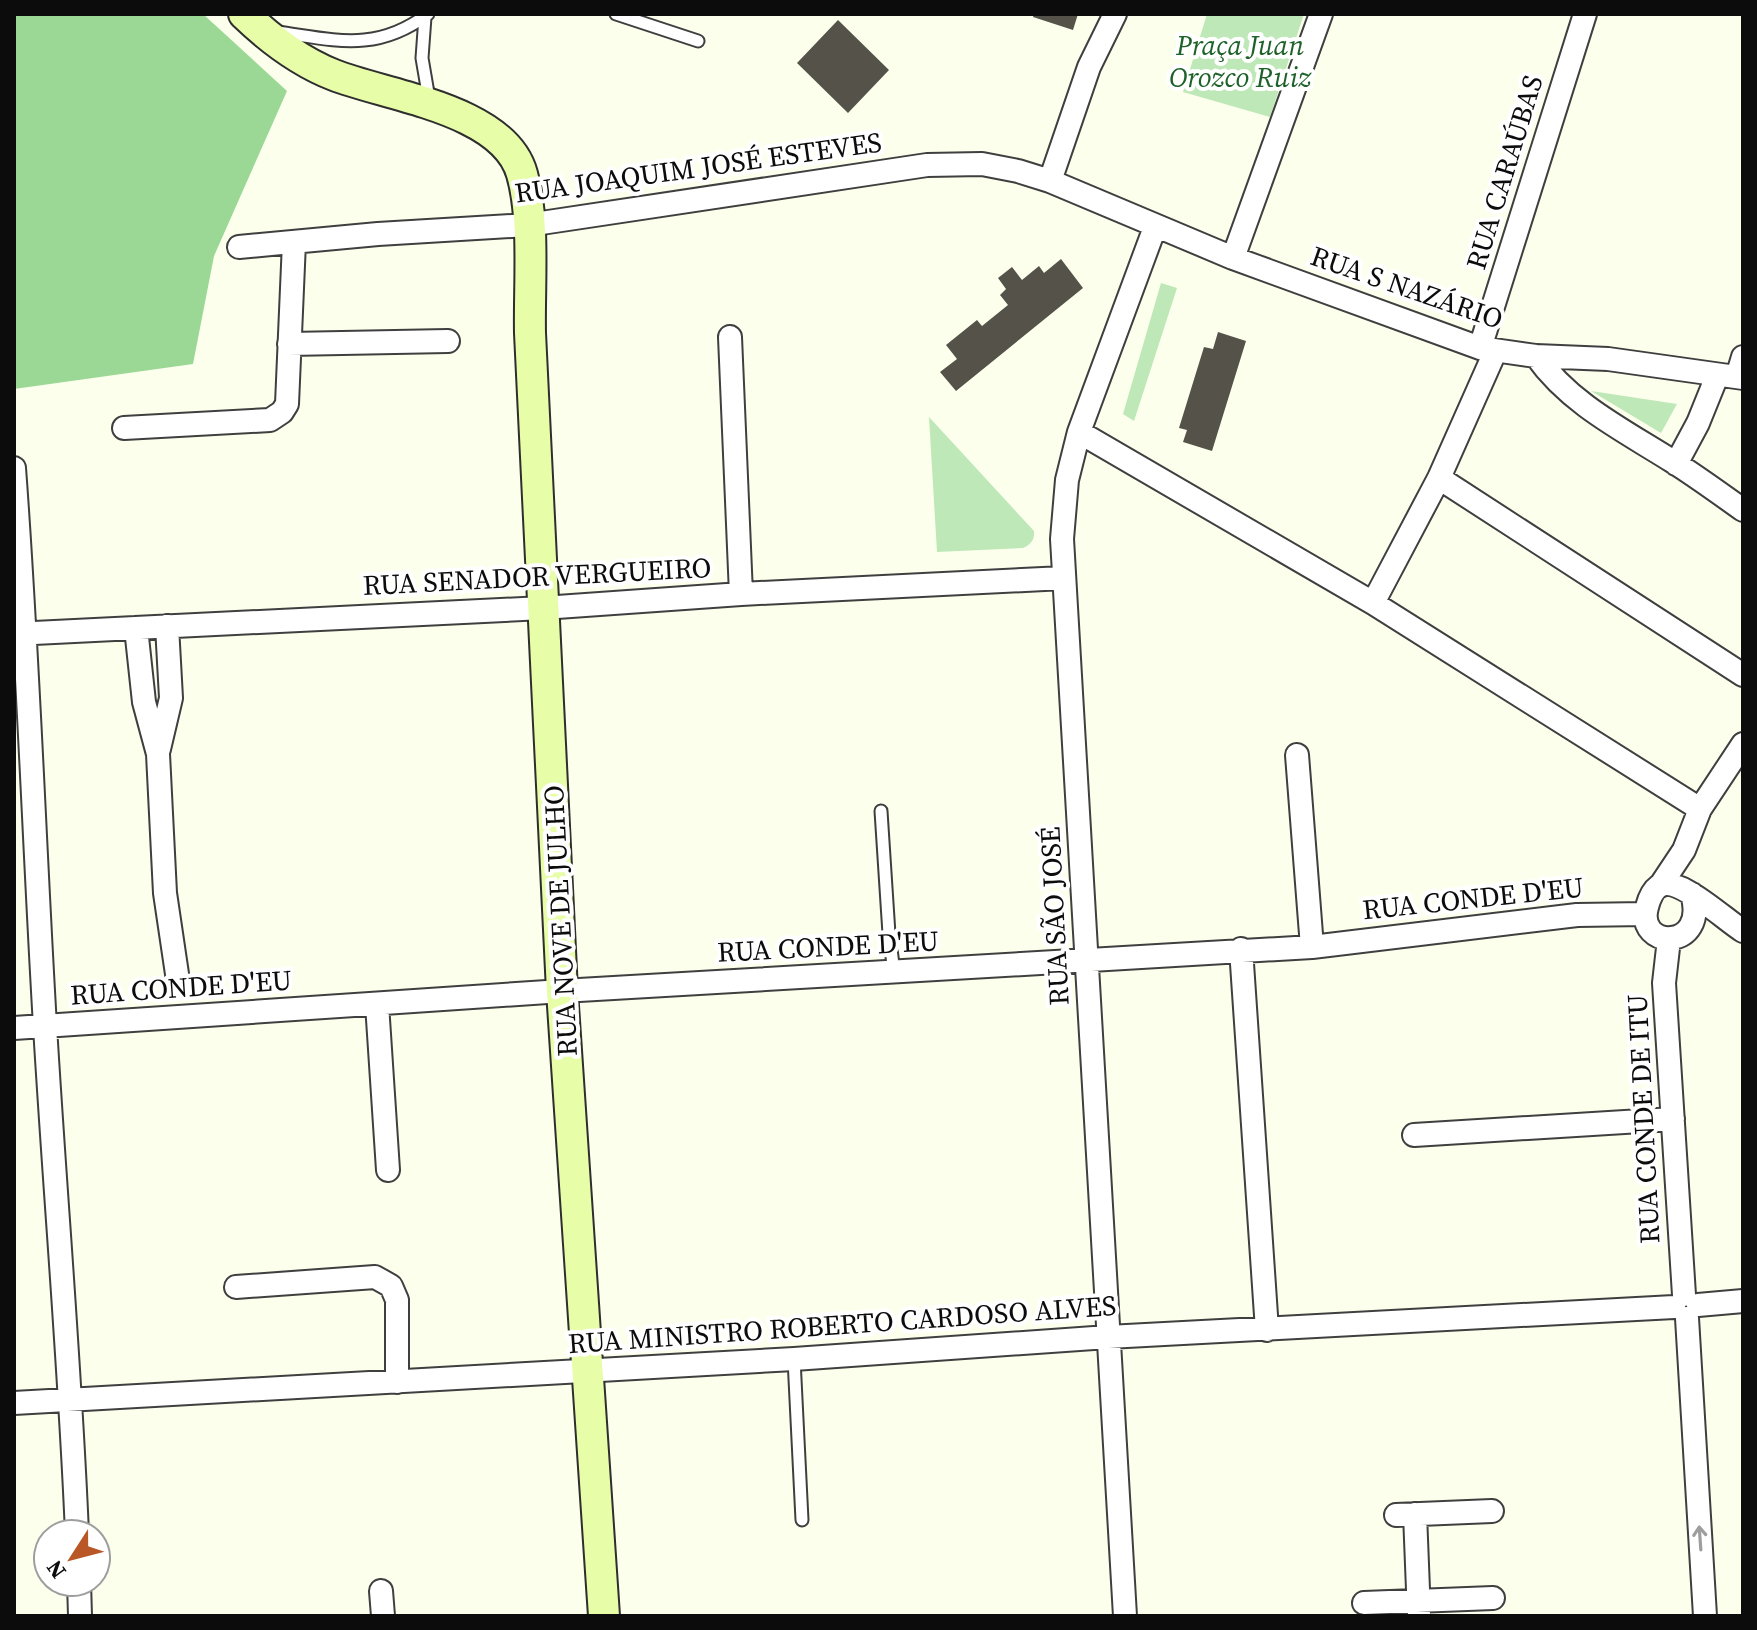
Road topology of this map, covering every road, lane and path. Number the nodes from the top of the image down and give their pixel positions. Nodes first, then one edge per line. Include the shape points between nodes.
1 (616, 14) edge
2 (1115, 14) edge
3 (1321, 14) edge
4 (1585, 14) edge
5 (427, 15) edge
6 (252, 22) edge
7 (698, 41) dead end
8 (430, 103) junction
9 (1050, 181) junction
10 (528, 225) junction
11 (1155, 227) junction
12 (294, 242) junction
13 (239, 247) dead end
14 (1233, 258) junction
15 (730, 337) dead end
16 (448, 341) dead end
17 (289, 344) junction
18 (1488, 350) junction
19 (1536, 356) junction
20 (1735, 372) edge
21 (124, 428) dead end
22 (1079, 432) junction
23 (1676, 464) junction
24 (14, 468) edge
25 (1439, 478) junction
26 (1743, 510) edge
27 (1064, 578) junction
28 (741, 594) junction
29 (1373, 603) junction
30 (543, 608) junction
31 (167, 626) junction
32 (136, 628) junction
33 (20, 634) edge
34 (1743, 675) edge
35 (1743, 744) edge
36 (158, 754) junction
37 (1297, 755) dead end
38 (1700, 809) junction
39 (881, 811) dead end
40 (1684, 850) junction
41 (1660, 886) junction
42 (1690, 892) junction
43 (1645, 914) junction
44 (1689, 927) junction
45 (1737, 927) edge
46 (1669, 939) junction
47 (1312, 947) junction
48 (1241, 949) junction
49 (1087, 961) junction
50 (894, 972) junction
51 (177, 974) dead end
52 (562, 991) junction
53 (377, 1004) junction
54 (45, 1026) junction
55 (14, 1028) edge
56 (1673, 1119) junction
57 (1414, 1135) dead end
58 (388, 1170) dead end
59 (236, 1287) dead end
60 (1743, 1301) edge
61 (1686, 1306) junction
62 (1267, 1330) junction
63 (1108, 1337) junction
64 (794, 1359) junction
65 (589, 1371) junction
66 (397, 1382) junction
67 (72, 1399) junction
68 (14, 1403) edge
69 (1492, 1511) dead end
70 (76, 1518) edge
71 (802, 1520) dead end
72 (381, 1591) dead end
73 (1493, 1598) dead end
74 (1364, 1603) dead end
75 (1419, 1608) edge
76 (383, 1616) edge
77 (604, 1616) edge
78 (1125, 1616) edge
79 (1705, 1616) edge

1 - 7 lane
2 - 9 street via 1089,67
3 - 14 street
4 - 18 street, RUA CARAÚBAS
5 - 6 lane via 369,42
5 - 8 lane via 422,58
6 - 8 street, RUA NOVE DE JULHO via 332,75
8 - 10 street, RUA NOVE DE JULHO via 493,136 516,160
9 - 10 street, RUA JOAQUIM JOSÉ ESTEVES via 982,164 927,165
9 - 11 street, RUA JOAQUIM JOSÉ ESTEVES
10 - 12 street, RUA JOAQUIM JOSÉ ESTEVES
10 - 30 street, RUA NOVE DE JULHO
11 - 14 street, RUA S NAZÁRIO
11 - 22 street, RUA SÃO JOSÉ
12 - 13 street, RUA JOAQUIM JOSÉ ESTEVES
12 - 17 street
14 - 18 street, RUA S NAZÁRIO
15 - 28 street
16 - 17 street
17 - 21 street via 287,404 277,417
18 - 19 street, RUA S NAZÁRIO
18 - 25 street, RUA CARAÚBAS
19 - 20 street, RUA S NAZÁRIO
19 - 23 street via 1594,413
20 - 23 street
22 - 27 street, RUA SÃO JOSÉ via 1063,509
22 - 29 street
23 - 26 street
24 - 33 street
25 - 29 street, RUA CARAÚBAS
25 - 34 street
27 - 28 street, RUA SENADOR VERGUEIRO
27 - 49 street, RUA SÃO JOSÉ
28 - 30 street, RUA SENADOR VERGUEIRO
29 - 38 street
30 - 31 street, RUA SENADOR VERGUEIRO
30 - 52 street, RUA NOVE DE JULHO
31 - 32 street, RUA SENADOR VERGUEIRO
31 - 36 street via 171,698
32 - 33 street, RUA SENADOR VERGUEIRO
32 - 36 street via 144,702
33 - 54 street
35 - 38 street
36 - 51 street via 165,893
37 - 47 street
38 - 40 street
39 - 50 lane
40 - 41 street
40 - 42 street
41 - 42 street via 1675,884
41 - 43 street via 1650,896
42 - 44 street via 1696,912
42 - 45 street
43 - 46 street via 1649,928
43 - 47 street, RUA CONDE D'EU via 1577,915
44 - 45 street
44 - 46 street
46 - 56 street, RUA CONDE DE ITU via 1664,983
47 - 48 street, RUA CONDE D'EU
48 - 49 street, RUA CONDE D'EU
48 - 62 street
49 - 50 street, RUA CONDE D'EU
49 - 63 street, RUA SÃO JOSÉ
50 - 52 street, RUA CONDE D'EU
52 - 53 street, RUA CONDE D'EU
52 - 65 street, RUA NOVE DE JULHO
53 - 54 street, RUA CONDE D'EU
53 - 58 street
54 - 55 street, RUA CONDE D'EU
54 - 67 street
56 - 57 street
56 - 61 street, RUA CONDE DE ITU
59 - 66 street via 375,1277 391,1286 397,1300
60 - 61 street, RUA MINISTRO ROBERTO CARDOSO ALVES
61 - 62 street, RUA MINISTRO ROBERTO CARDOSO ALVES
79 -> 61 street, RUA CONDE DE ITU
62 - 63 street, RUA MINISTRO ROBERTO CARDOSO ALVES
63 - 64 street, RUA MINISTRO ROBERTO CARDOSO ALVES
63 - 78 street, RUA SÃO JOSÉ
64 - 65 street, RUA MINISTRO ROBERTO CARDOSO ALVES
64 - 71 lane
65 - 66 street, RUA MINISTRO ROBERTO CARDOSO ALVES
65 - 77 street, RUA NOVE DE JULHO
66 - 67 street, RUA MINISTRO ROBERTO CARDOSO ALVES
67 - 68 street, RUA MINISTRO ROBERTO CARDOSO ALVES
67 - 70 street
69 - 75 street via 1405,1515
72 - 76 street
73 - 75 street
74 - 75 street

